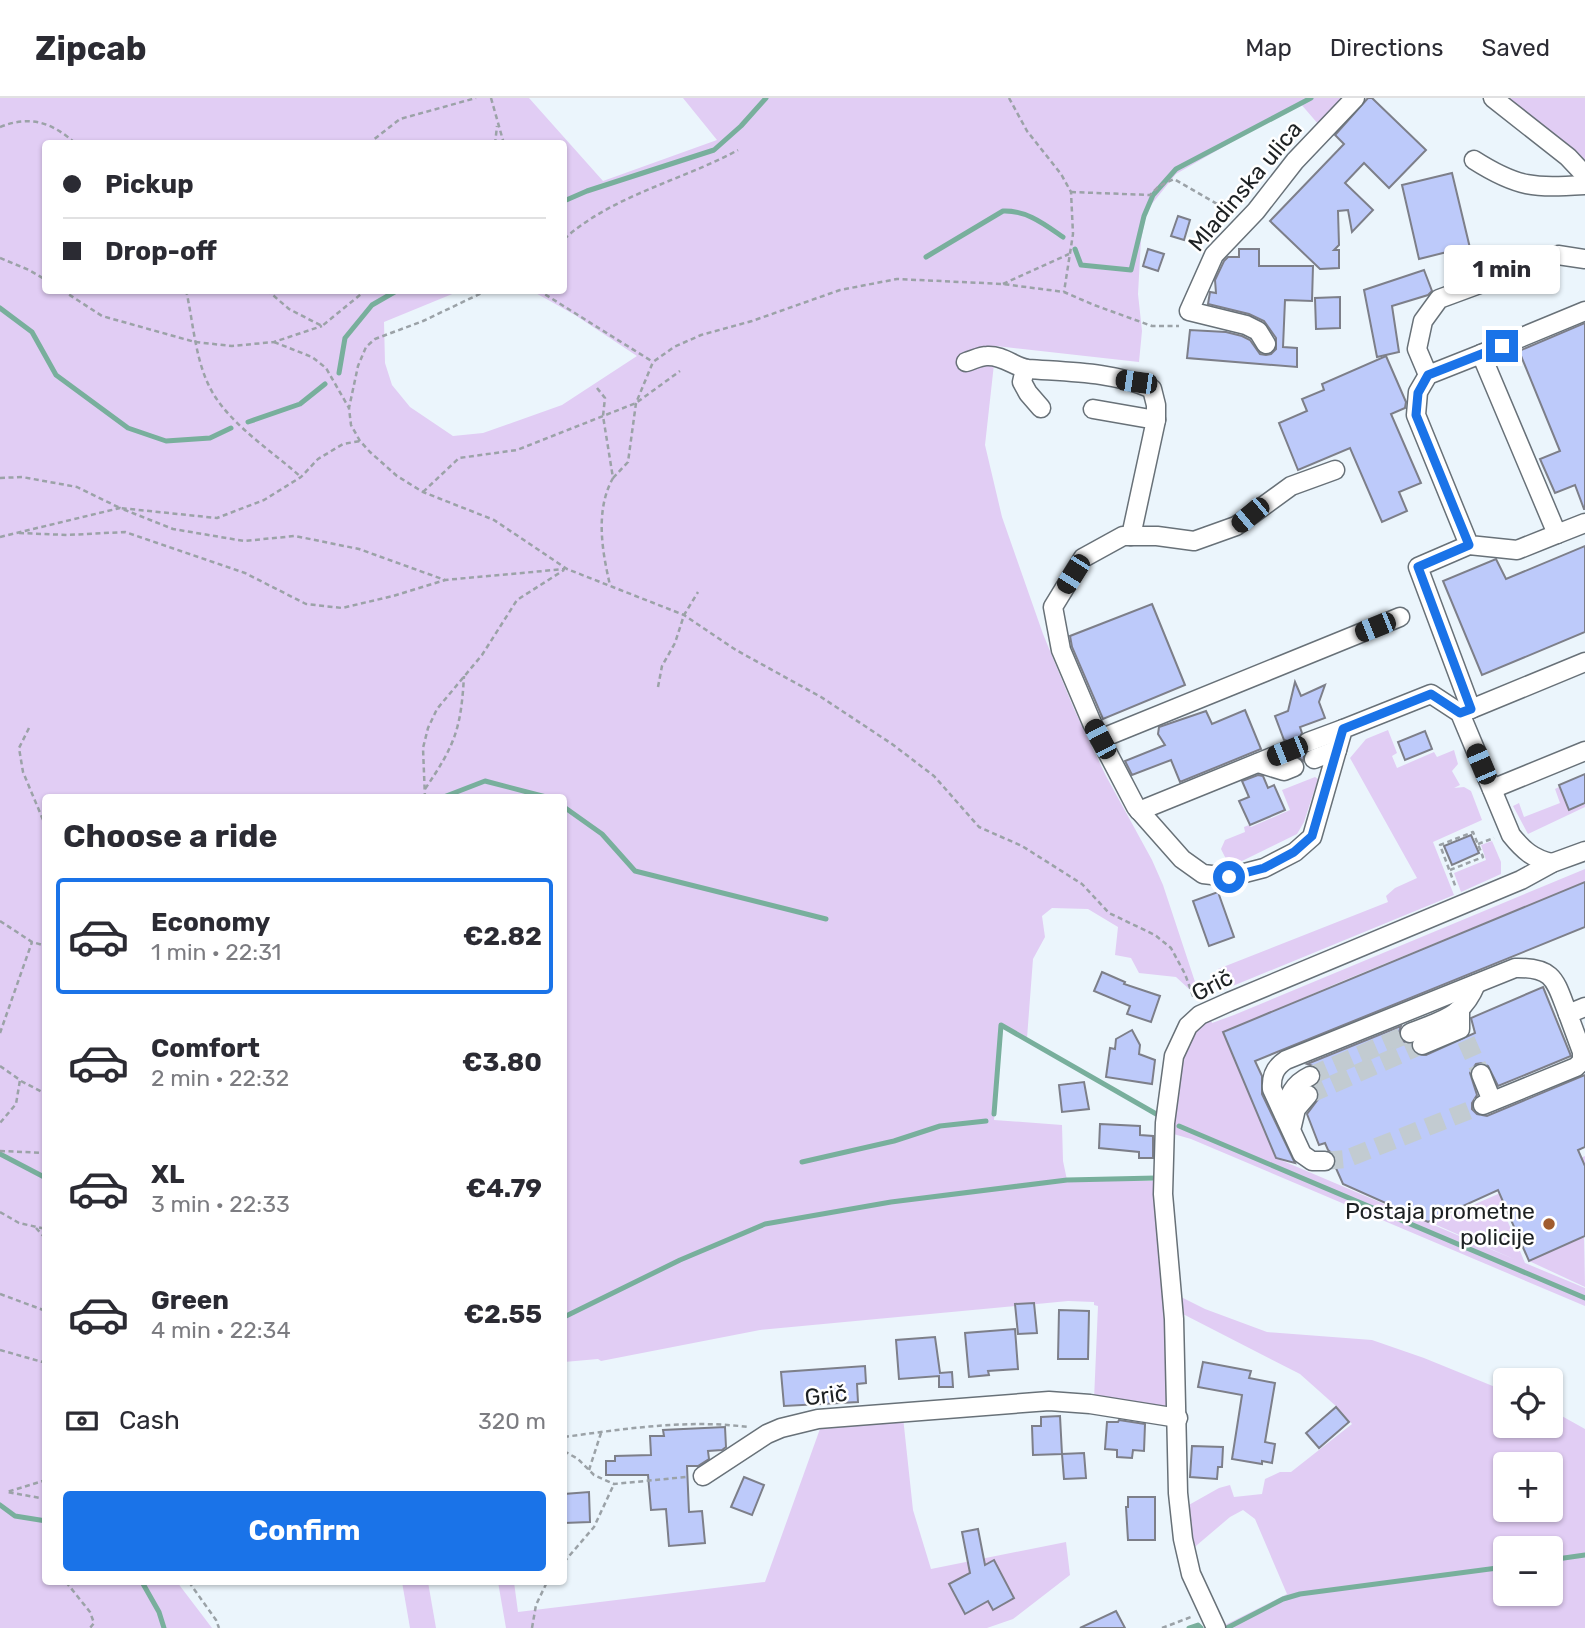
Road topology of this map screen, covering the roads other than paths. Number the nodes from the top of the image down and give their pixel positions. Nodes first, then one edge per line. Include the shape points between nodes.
1 (1355, 98) edge
2 (1493, 98) edge
3 (1474, 160) dead end
4 (1585, 175) edge
5 (1585, 185) edge
6 (1585, 259) edge
7 (1585, 311) edge
8 (1266, 344) dead end
9 (1481, 354) junction
10 (966, 362) dead end
11 (1025, 369) junction
12 (1428, 375) junction
13 (1041, 408) dead end
14 (1093, 409) dead end
15 (1156, 420) junction
16 (1335, 470) dead end
17 (1585, 523) edge
18 (1557, 534) junction
19 (1131, 536) junction
20 (1469, 545) junction
21 (1400, 617) dead end
22 (1585, 662) edge
23 (1465, 711) junction
24 (1343, 729) junction
25 (1100, 739) junction
26 (1337, 750) junction
27 (1585, 751) edge
28 (1290, 759) dead end
29 (1492, 789) junction
30 (1139, 811) junction
31 (1585, 851) edge
32 (1552, 863) junction
33 (1476, 984) junction
34 (1577, 1011) edge
35 (1416, 1039) tunnel mouth
36 (1480, 1074) tunnel mouth
37 (1310, 1076) tunnel mouth
38 (1308, 1095) tunnel mouth
39 (1284, 1114) junction
40 (1292, 1136) junction
41 (1325, 1161) tunnel mouth
42 (1178, 1418) junction
43 (703, 1476) road end
44 (1216, 1628) edge

1 - 8 street, Mladinska ulica via 1214,255 1186,319 1246,326 1258,331
2 - 4 street
3 - 5 street via 1502,177 1539,187
6 - 12 street via 1558,255 1439,299 1423,321 1417,349
7 - 9 street
9 - 12 street
9 - 18 street
10 - 11 street via 985,355
11 - 13 street via 1022,382
11 - 15 street via 1136,382 1152,389
12 - 20 street via 1418,393 1416,415
14 - 15 street
15 - 19 street
16 - 19 street via 1291,486 1236,527 1194,541
17 - 18 street
18 - 20 street via 1517,550
19 - 25 street via 1083,558 1053,607 1061,650
20 - 23 street via 1418,567
21 - 25 street
22 - 23 street
23 - 24 street via 1431,694
23 - 29 street
24 - 26 street
24 - 26 street via 1311,751
25 - 30 street
26 - 30 street via 1312,836 1264,868 1229,877 1203,874 1182,859
27 - 29 street
28 - 30 street via 1258,763
29 - 32 street via 1519,846 1537,860
31 - 32 street, Grič
32 - 42 street, Grič via 1200,1015 1188,1026 1174,1056 1165,1124 1163,1194
33 - 34 street via 1515,968 1536,968 1550,975
33 - 35 street via 1462,1027
33 - 39 street via 1278,1065 1272,1089
34 - 36 street via 1582,1060 1576,1067 1488,1103
37 - 39 street via 1292,1091
38 - 40 street via 1296,1109
39 - 40 street
40 - 41 street via 1302,1154 1312,1161
42 - 43 street, Grič via 1049,1401 818,1419 767,1434
42 - 44 street, Grič via 1182,1539 1191,1574

